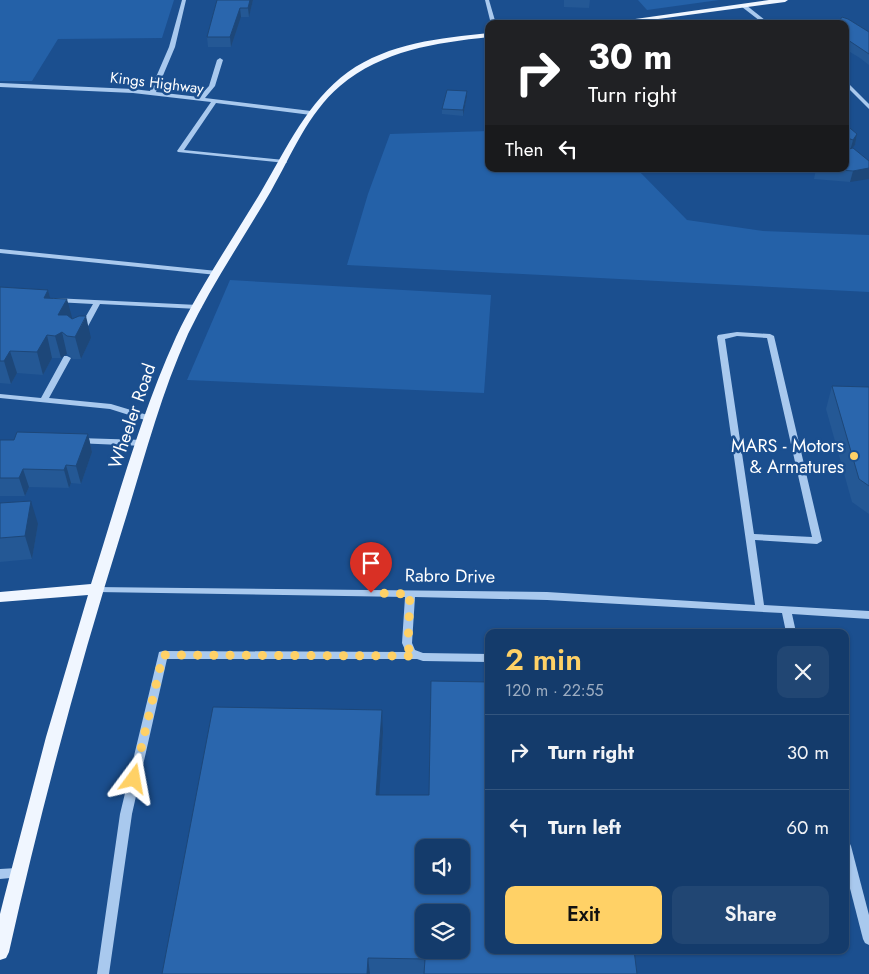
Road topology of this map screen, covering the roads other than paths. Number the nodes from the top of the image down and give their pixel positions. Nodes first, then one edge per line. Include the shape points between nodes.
1 (184, 0) edge
2 (487, 0) edge
3 (785, 0) edge
4 (744, 6) junction
5 (493, 20) edge
6 (634, 20) edge
7 (763, 20) edge
8 (485, 36) edge
9 (220, 60) dead end
10 (0, 85) edge
11 (849, 86) edge
12 (152, 94) junction
13 (200, 100) junction
14 (213, 103) junction
15 (869, 107) edge
16 (311, 113) junction
17 (284, 162) junction
18 (0, 251) edge
19 (217, 272) junction
20 (49, 299) edge
21 (98, 302) junction
22 (198, 307) junction
23 (78, 338) edge
24 (67, 358) edge
25 (0, 396) edge
26 (44, 400) junction
27 (151, 419) junction
28 (65, 442) edge
29 (144, 443) junction
30 (750, 537) junction
31 (97, 589) junction
32 (410, 594) junction
33 (0, 597) edge
34 (760, 609) junction
35 (786, 610) junction
36 (869, 615) edge
37 (790, 629) edge
38 (415, 656) junction
39 (485, 658) edge
40 (849, 862) edge
41 (9, 873) edge
42 (869, 939) edge
43 (0, 952) edge
44 (103, 974) edge

1 - 12 street via 172,47
2 - 5 street
3 - 4 main road
4 - 6 main road
4 - 7 street
8 - 16 main road, Wheeler Road via 426,43 387,53 360,67 332,88
9 - 13 lane via 212,86
10 - 12 street, Kings Highway
11 - 15 street
12 - 13 street, Kings Highway
13 - 14 street, Kings Highway
14 - 16 street, Kings Highway
14 - 17 street via 180,151
16 - 17 main road, Wheeler Road
17 - 19 main road, Wheeler Road
18 - 19 street
19 - 22 main road, Wheeler Road
20 - 21 street
21 - 22 street
21 - 23 street
22 - 27 main road, Wheeler Road via 174,355
24 - 26 street
25 - 26 street
26 - 27 street via 111,407
27 - 29 main road, Wheeler Road
28 - 29 street
29 - 31 main road, Wheeler Road
30 - 30 street via 721,337 737,334 770,336 817,540
30 - 34 street
31 - 32 street, Rabro Drive
31 - 33 main road, Rabro Drive
31 - 41 main road, Wheeler Road via 32,812
32 - 34 street, Rabro Drive via 547,596
32 - 38 street via 408,648
34 - 35 street, Rabro Drive
35 - 36 street, Rabro Drive
35 - 37 street
38 - 39 street
38 - 44 street via 163,655 126,814
40 - 42 lane
41 - 43 main road, Wheeler Road

